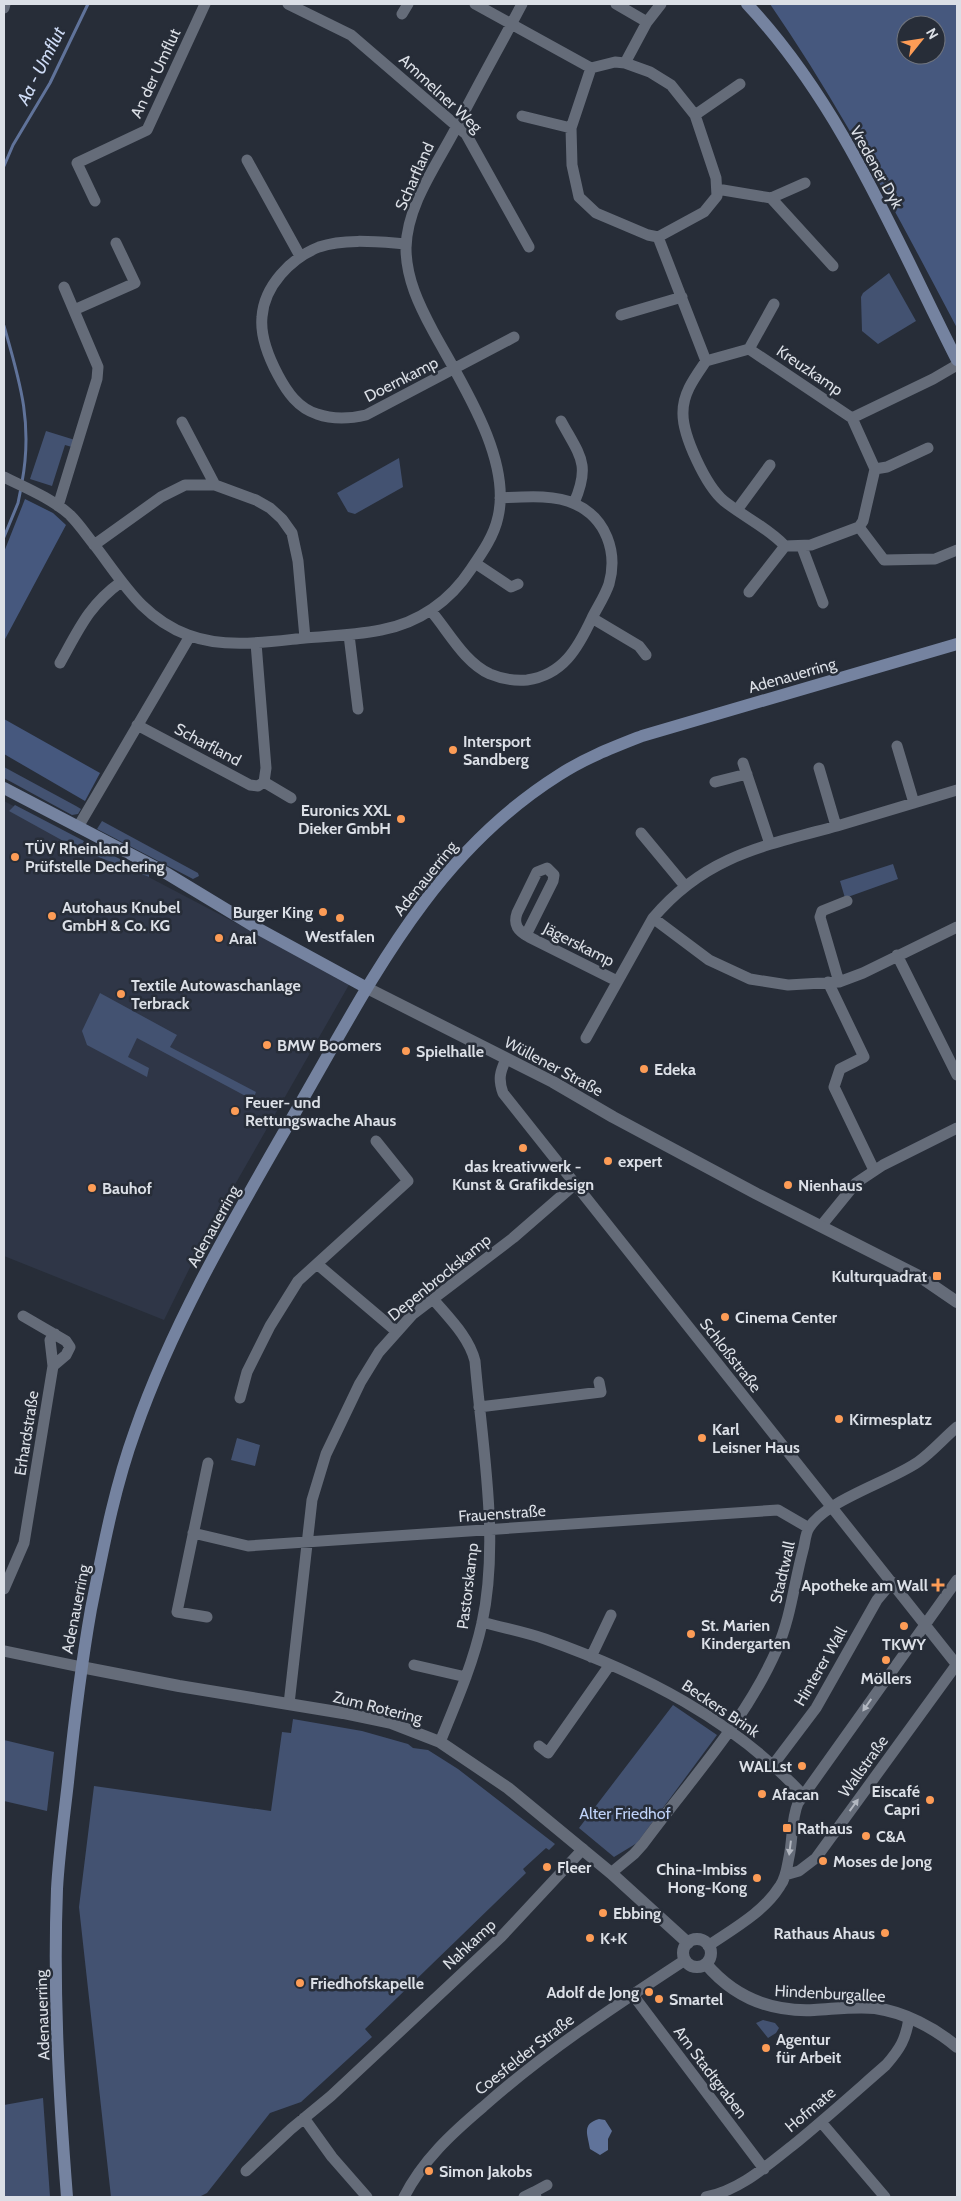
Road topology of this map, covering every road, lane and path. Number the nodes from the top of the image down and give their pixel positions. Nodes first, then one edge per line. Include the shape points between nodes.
1 (5, 4) edge
2 (204, 4) edge
3 (288, 4) edge
4 (408, 4) edge
5 (475, 4) edge
6 (522, 4) edge
7 (616, 4) edge
8 (661, 4) edge
9 (747, 4) edge
10 (4, 8) edge
11 (402, 14) dead end
12 (647, 22) junction
13 (511, 24) junction
14 (625, 63) junction
15 (591, 68) junction
16 (740, 84) dead end
17 (695, 115) junction
18 (522, 116) dead end
19 (457, 126) junction
20 (571, 128) junction
21 (247, 160) dead end
22 (805, 183) dead end
23 (717, 189) junction
24 (771, 198) junction
25 (95, 201) dead end
26 (660, 242) junction
27 (116, 243) dead end
28 (406, 244) junction
29 (529, 247) dead end
30 (300, 256) junction
31 (832, 266) dead end
32 (64, 287) dead end
33 (682, 297) junction
34 (774, 304) dead end
35 (74, 310) junction
36 (621, 315) dead end
37 (514, 337) dead end
38 (749, 349) junction
39 (706, 360) junction
40 (957, 360) edge
41 (957, 365) edge
42 (453, 370) junction
43 (852, 418) junction
44 (561, 421) dead end
45 (182, 422) dead end
46 (928, 448) dead end
47 (770, 465) dead end
48 (875, 469) junction
49 (4, 477) edge
50 (215, 485) junction
51 (500, 498) junction
52 (574, 503) junction
53 (58, 506) junction
54 (737, 510) junction
55 (859, 527) junction
56 (94, 545) junction
57 (785, 546) junction
58 (802, 547) junction
59 (957, 550) edge
60 (475, 563) junction
61 (121, 582) junction
62 (518, 584) dead end
63 (749, 592) dead end
64 (823, 603) dead end
65 (431, 611) junction
66 (592, 618) junction
67 (349, 635) junction
68 (190, 636) junction
69 (305, 638) junction
70 (256, 643) junction
71 (957, 644) edge
72 (646, 655) dead end
73 (60, 663) dead end
74 (358, 709) dead end
75 (137, 725) junction
76 (897, 746) dead end
77 (820, 768) dead end
78 (264, 782) junction
79 (715, 782) dead end
80 (4, 788) edge
81 (957, 790) edge
82 (291, 798) dead end
83 (914, 804) junction
84 (836, 826) junction
85 (78, 827) junction
86 (641, 833) dead end
87 (770, 844) junction
88 (685, 886) junction
89 (847, 901) dead end
90 (654, 918) junction
91 (957, 927) edge
92 (526, 935) junction
93 (897, 955) junction
94 (616, 981) junction
95 (834, 982) junction
96 (367, 988) junction
97 (586, 1038) dead end
98 (506, 1059) junction
99 (957, 1075) edge
100 (957, 1128) edge
101 (376, 1141) dead end
102 (874, 1170) junction
103 (574, 1186) junction
104 (821, 1226) junction
105 (317, 1264) junction
106 (433, 1299) junction
107 (957, 1302) edge
108 (23, 1316) dead end
109 (396, 1331) junction
110 (54, 1334) junction
111 (53, 1366) junction
112 (599, 1382) dead end
113 (240, 1398) dead end
114 (479, 1407) junction
115 (957, 1427) edge
116 (208, 1463) dead end
117 (832, 1506) junction
118 (809, 1528) junction
119 (489, 1531) junction
120 (193, 1533) junction
121 (306, 1543) junction
122 (957, 1580) edge
123 (892, 1582) junction
124 (4, 1589) edge
125 (611, 1615) dead end
126 (208, 1616) dead end
127 (482, 1622) junction
128 (925, 1624) junction
129 (4, 1651) edge
130 (592, 1657) junction
131 (957, 1664) edge
132 (414, 1665) dead end
133 (609, 1666) junction
134 (81, 1667) junction
135 (466, 1677) junction
136 (289, 1704) junction
137 (731, 1730) junction
138 (440, 1742) junction
139 (539, 1746) dead end
140 (773, 1765) junction
141 (805, 1792) junction
142 (583, 1848) junction
143 (611, 1873) junction
144 (785, 1875) junction
145 (688, 1943) junction
146 (708, 1946) junction
147 (685, 1960) junction
148 (706, 1964) junction
149 (633, 1994) junction
150 (909, 2018) junction
151 (957, 2047) edge
152 (304, 2118) junction
153 (821, 2122) junction
154 (764, 2168) junction
155 (246, 2171) dead end
156 (547, 2185) dead end
157 (531, 2195) edge
158 (67, 2197) edge
159 (367, 2197) edge
160 (404, 2197) edge
161 (706, 2197) edge
162 (885, 2197) edge

1 - 10 street
2 - 25 street, An der Umflut via 147,130 77,163
3 - 19 street, Ammelner Weg via 351,34
4 - 11 street
5 - 13 street
6 - 13 street, Scharfland
7 - 12 street
8 - 12 street
9 - 40 main road, Vredener Dyk via 814,91 859,165
12 - 14 street
13 - 15 street
13 - 19 street, Scharfland
14 - 15 street
14 - 17 street via 671,84
15 - 20 street
16 - 17 street
17 - 23 street
18 - 20 street
19 - 28 street, Scharfland via 419,197
19 - 29 street, Ammelner Weg via 473,144
20 - 26 street via 573,172 579,196 585,204 596,213
21 - 30 street
22 - 24 street
23 - 24 street
23 - 26 street via 717,196 704,212
24 - 31 street
26 - 33 street
27 - 35 street via 135,283
28 - 30 street, Doernkamp via 346,243 321,247
28 - 42 street, Scharfland via 414,291
30 - 42 street, Doernkamp via 280,275 262,316 268,353 282,382 298,404 331,418 366,415
32 - 35 street
33 - 36 street
33 - 39 street
34 - 38 street
35 - 53 street via 98,366 97,379
37 - 42 street
38 - 39 street
38 - 43 street, Kreuzkamp
39 - 54 street via 685,398 685,428 714,490
41 - 43 street
42 - 51 street, Scharfland via 479,418 493,453
43 - 48 street
44 - 52 street via 584,468
45 - 50 street
46 - 48 street via 887,467
47 - 54 street
48 - 55 street
49 - 53 street, Scharfland
50 - 56 street via 194,484 168,492
50 - 69 street via 270,508 292,533 300,570
51 - 52 street via 551,498
51 - 60 street, Scharfland via 493,531
52 - 66 street via 588,511 600,524 611,550 612,569 608,584
53 - 56 street, Scharfland via 83,529
54 - 57 street via 762,525
55 - 58 street
55 - 59 street via 884,560 935,560
56 - 61 street, Scharfland
57 - 58 street
57 - 63 street
58 - 64 street
60 - 62 street via 510,587
60 - 65 street, Scharfland via 457,588
61 - 68 street, Scharfland via 141,606
61 - 73 street via 90,611
65 - 66 street via 474,663 491,674 512,680 544,676 562,666
65 - 67 street, Scharfland via 397,626
66 - 72 street via 639,646
67 - 69 street, Scharfland
67 - 74 street
68 - 70 street, Scharfland via 217,642
68 - 75 street
69 - 70 street, Scharfland
70 - 78 street, Scharfland via 266,768
71 - 96 main road, Adenauerring via 642,736 562,773 506,813 444,875 408,922
75 - 78 street, Scharfland via 250,784 258,786
75 - 85 street
76 - 83 street
77 - 84 street
78 - 82 street, Scharfland
79 - 87 street via 745,768
80 - 85 main road, Wüllener Straße
81 - 83 street, Jägerskamp
83 - 84 street, Jägerskamp
84 - 87 street, Jägerskamp
85 - 96 main road, Wüllener Straße via 161,870
86 - 88 street
87 - 88 street, Jägerskamp via 713,866
88 - 90 street, Jägerskamp
89 - 95 street via 822,911 820,917
90 - 94 street, Jägerskamp
90 - 95 street via 709,960 750,979 788,985
91 - 93 street
92 - 92 street, Jägerskamp via 516,926 516,913 537,872 547,868 554,875 553,881
92 - 94 street, Jägerskamp
93 - 95 street
93 - 99 street
94 - 97 street, Jägerskamp
95 - 102 street via 864,1057 840,1069 834,1087
96 - 98 street, Wüllener Straße
96 - 134 main road, Adenauerring via 204,1275 160,1369 135,1429 120,1478 104,1539
98 - 103 street, Schloßstraße via 500,1072 502,1093
98 - 104 street, Wüllener Straße
100 - 102 street
101 - 105 street via 408,1182
102 - 104 street via 856,1183
103 - 106 street, Depenbrockskamp
103 - 117 street, Schloßstraße
104 - 107 street, Wüllener Straße via 932,1284
105 - 109 street
105 - 113 street via 298,1281 270,1326 247,1372
106 - 109 street, Depenbrockskamp
106 - 114 street, Pastorskamp via 472,1350
108 - 110 street
109 - 121 street, Depenbrockskamp via 360,1383 326,1454 312,1500
110 - 111 street, Erhardstraße via 50,1340
110 - 111 street via 70,1347
111 - 124 street, Erhardstraße via 24,1544
112 - 114 street via 601,1392
114 - 119 street, Pastorskamp
115 - 117 street via 918,1462
116 - 120 street
117 - 118 street, Stadtwall
117 - 123 street, Schloßstraße
118 - 119 street, Frauenstraße via 778,1510
118 - 137 street, Stadtwall via 789,1615 777,1648
119 - 121 street, Frauenstraße
119 - 127 street, Pastorskamp via 490,1553
120 - 121 street, Frauenstraße via 248,1546
120 - 126 street via 177,1612
121 - 136 street, Depenbrockskamp
122 - 128 street, Wallstraße
123 - 128 street, Schloßstraße
123 - 140 street, Hinterer Wall via 877,1600 816,1708
125 - 130 street
127 - 130 street, Beckers Brink via 543,1638
127 - 135 street, Pastorskamp
128 - 131 street, Schloßstraße
128 -> 141 street, Wallstraße
129 - 134 street
130 - 133 street, Beckers Brink
144 -> 131 street, Wallstraße via 800,1871 816,1858
132 - 135 street
133 - 137 street, Beckers Brink via 676,1696
133 - 139 street via 548,1753
134 - 136 street, Zum Rotering
134 - 158 main road, Adenauerring via 57,1888 58,2026
135 - 138 street, Pastorskamp
136 - 138 street, Zum Rotering via 392,1723
137 - 140 street, Beckers Brink
137 - 143 street, Stadtwall via 643,1844
138 - 142 street, Zum Rotering via 508,1788
140 - 141 street, Beckers Brink
141 -> 144 street via 795,1810
142 - 143 street, Zum Rotering
142 - 152 street, Nahkamp via 501,1937
143 - 145 street, Zum Rotering
144 - 146 street via 765,1904
145 - 146 street via 702,1940
145 - 147 street via 683,1953
146 - 148 street via 710,1957
147 - 148 street via 695,1967
147 - 149 street, Coesfelder Straße
148 - 150 street, Hindenburgallee via 736,1991 764,2006 797,2010 874,2008
149 - 154 street, Am Stadtgraben
149 - 160 street, Coesfelder Straße via 563,2042 462,2125 427,2160
150 - 151 street, Hindenburgallee via 938,2032
150 - 153 street, Hofmate via 907,2034 895,2054
152 - 155 street, Nahkamp
152 - 159 street
153 - 154 street, Hofmate
153 - 162 street
154 - 161 street, Hofmate via 727,2192
156 - 157 street

